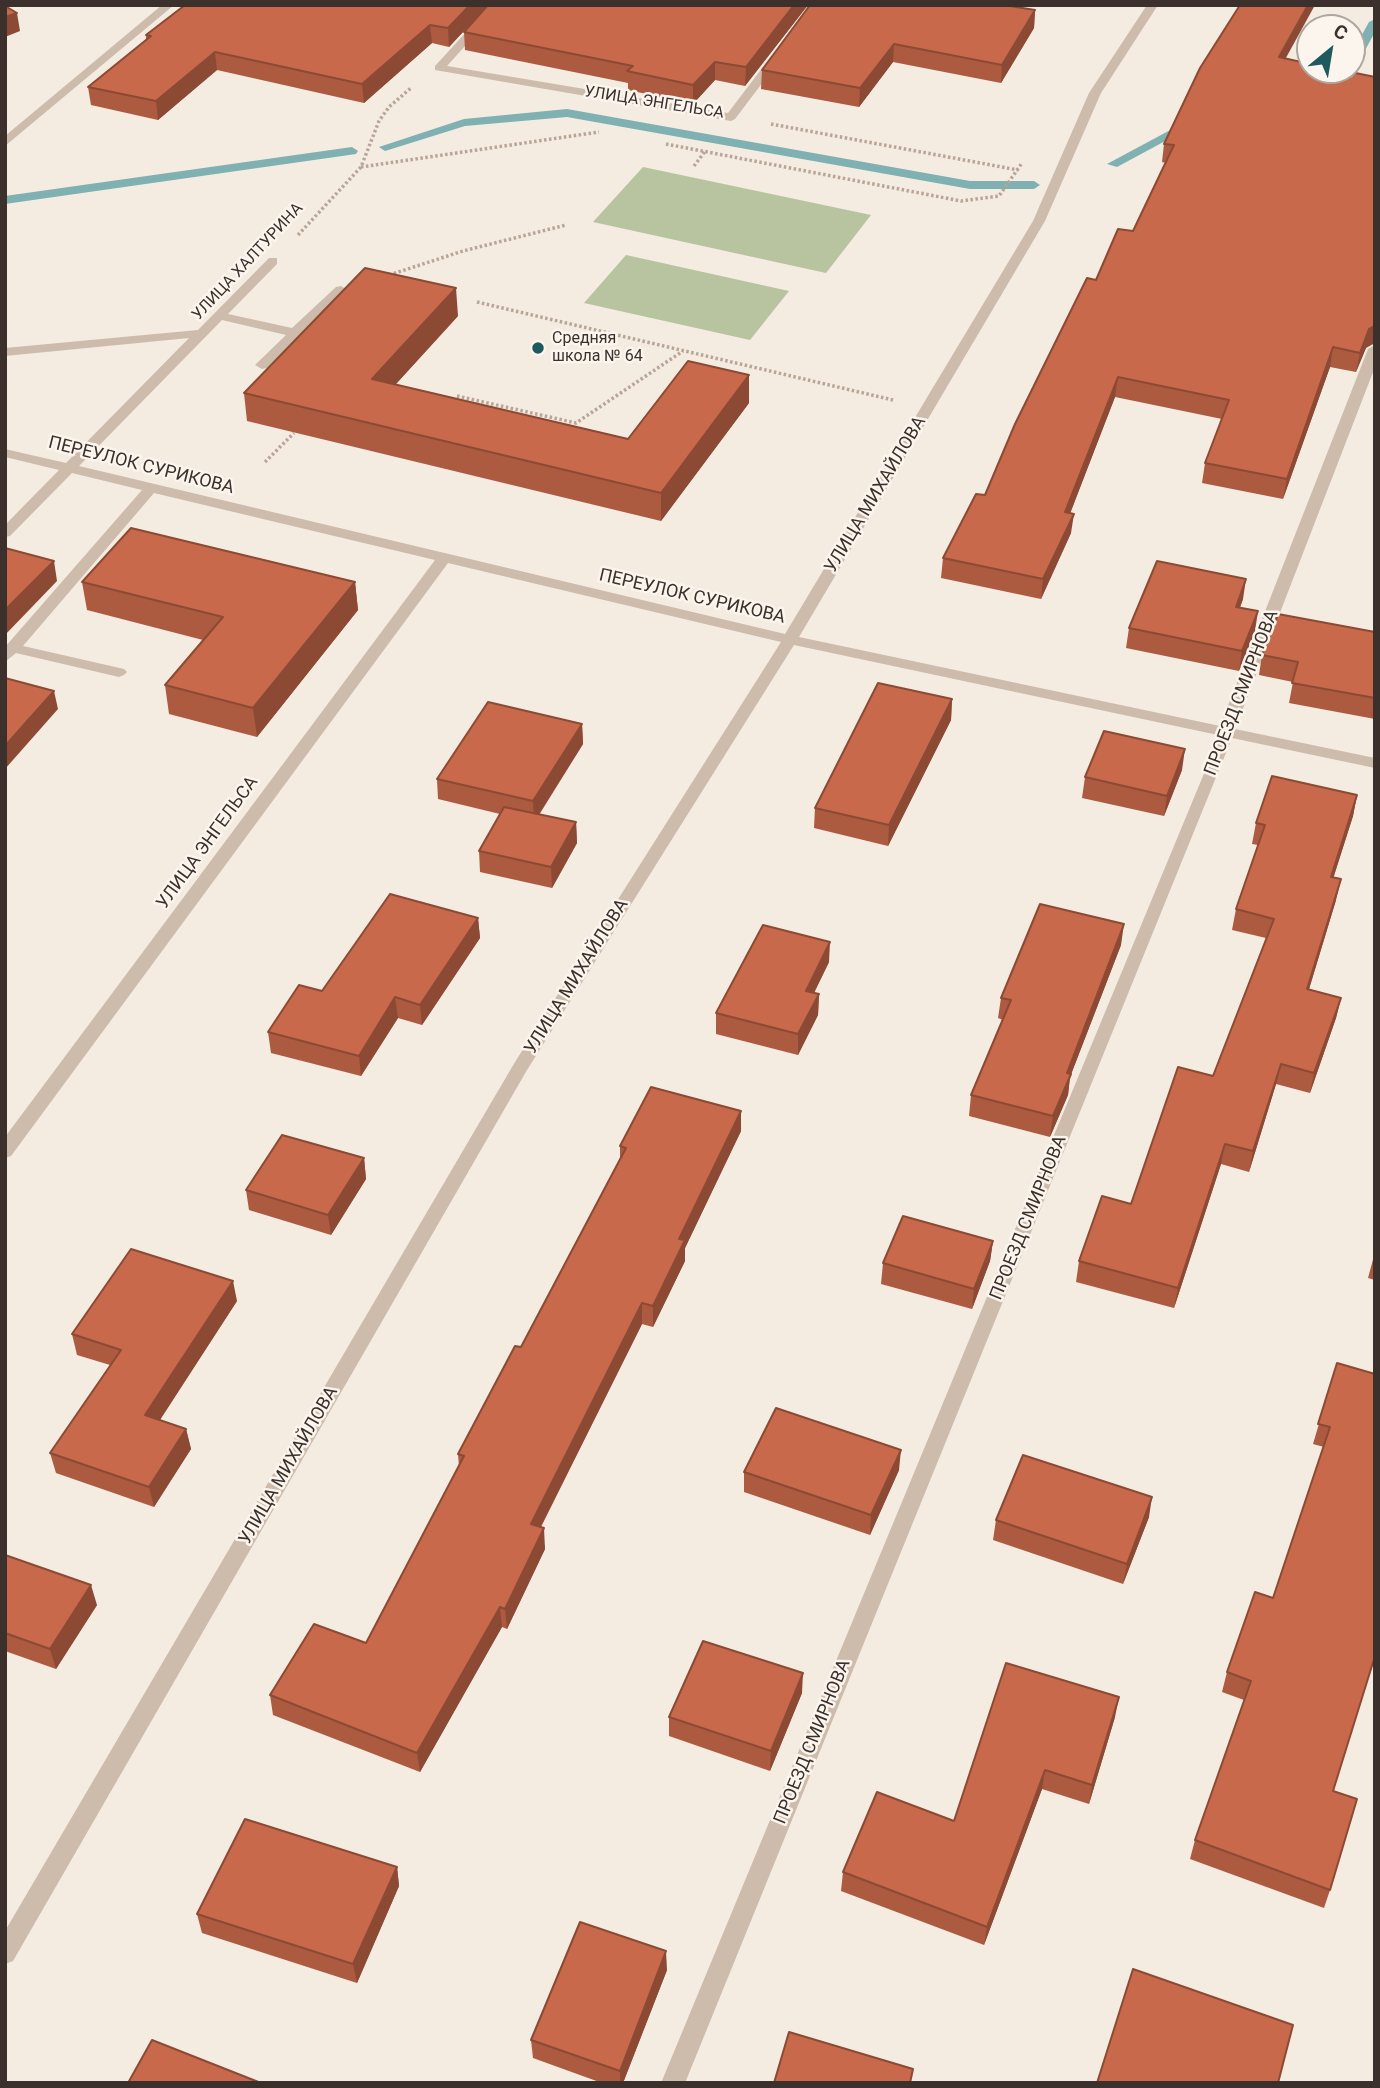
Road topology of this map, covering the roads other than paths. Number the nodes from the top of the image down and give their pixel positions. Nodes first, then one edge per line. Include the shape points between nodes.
1 (169, 5) edge
2 (497, 5) edge
3 (1153, 5) edge
4 (785, 46) edge
5 (5, 142) edge
6 (273, 261) road end
7 (341, 290) edge
8 (221, 316) junction
9 (295, 332) junction
10 (205, 333) junction
11 (1375, 349) edge
12 (5, 352) edge
13 (262, 365) dead end
14 (5, 453) edge
15 (70, 468) junction
16 (151, 488) junction
17 (5, 533) edge
18 (443, 559) junction
19 (790, 640) junction
20 (9, 652) edge
21 (119, 672) dead end
22 (1226, 731) junction
23 (1375, 763) edge
24 (5, 1151) edge
25 (5, 1953) edge
26 (673, 2083) edge

1 - 5 street
2 - 4 street, УЛИЦА ЭНГЕЛЬСА via 439,68 731,117
3 - 19 street, УЛИЦА МИХАЙЛОВА via 1095,93 1051,199
6 - 8 street, УЛИЦА ХАЛТУРИНА
7 - 9 street
8 - 9 street
8 - 10 street, УЛИЦА ХАЛТУРИНА
9 - 13 street
10 - 12 street
10 - 15 street, УЛИЦА ХАЛТУРИНА
11 - 22 street, ПРОЕЗД СМИРНОВА
14 - 15 street, ПЕРЕУЛОК СУРИКОВА
15 - 16 street, ПЕРЕУЛОК СУРИКОВА
15 - 17 street, УЛИЦА ХАЛТУРИНА
16 - 18 street, ПЕРЕУЛОК СУРИКОВА
16 - 20 street
18 - 19 street, ПЕРЕУЛОК СУРИКОВА
18 - 24 street, УЛИЦА ЭНГЕЛЬСА
19 - 22 street, ПЕРЕУЛОК СУРИКОВА
19 - 25 street, УЛИЦА МИХАЙЛОВА via 521,1066
20 - 21 street
22 - 23 street, ПЕРЕУЛОК СУРИКОВА
22 - 26 street, ПРОЕЗД СМИРНОВА via 1218,760

